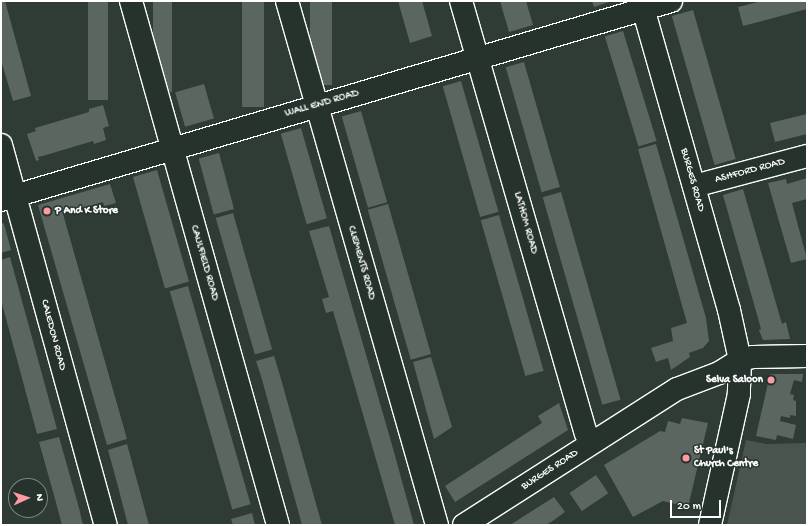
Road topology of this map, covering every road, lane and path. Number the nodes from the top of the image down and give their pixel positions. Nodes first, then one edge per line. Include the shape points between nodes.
1 (130, 1) edge
2 (287, 1) edge
3 (461, 1) edge
4 (671, 1) edge
5 (642, 5) edge
6 (477, 58) junction
7 (316, 106) junction
8 (1, 145) edge
9 (172, 149) junction
10 (807, 156) edge
11 (694, 186) junction
12 (8, 198) edge
13 (807, 356) edge
14 (740, 360) junction
15 (591, 443) junction
16 (106, 525) edge
17 (278, 525) edge
18 (437, 525) edge
19 (464, 525) edge
20 (710, 525) edge

1 - 9 street, CAULFIELD ROAD
2 - 7 street, CLEMENTS ROAD
3 - 6 street, LATHOM ROAD
4 - 5 street, WALL END ROAD
5 - 6 street, WALL END ROAD
5 - 11 street, BURGES ROAD
6 - 7 street, WALL END ROAD
6 - 15 street, LATHOM ROAD
7 - 9 street, WALL END ROAD
7 - 18 street, CLEMENTS ROAD
8 - 12 street, CALEDON ROAD
9 - 12 street, WALL END ROAD
9 - 17 street, CAULFIELD ROAD
10 - 11 street, ASHFORD ROAD
11 - 14 street, BURGES ROAD via 729,310
12 - 16 street, CALEDON ROAD
13 - 14 street via 753,357
14 - 15 street, BURGES ROAD via 719,357 698,369 677,389
14 - 20 street via 739,394
15 - 19 street, BURGES ROAD

